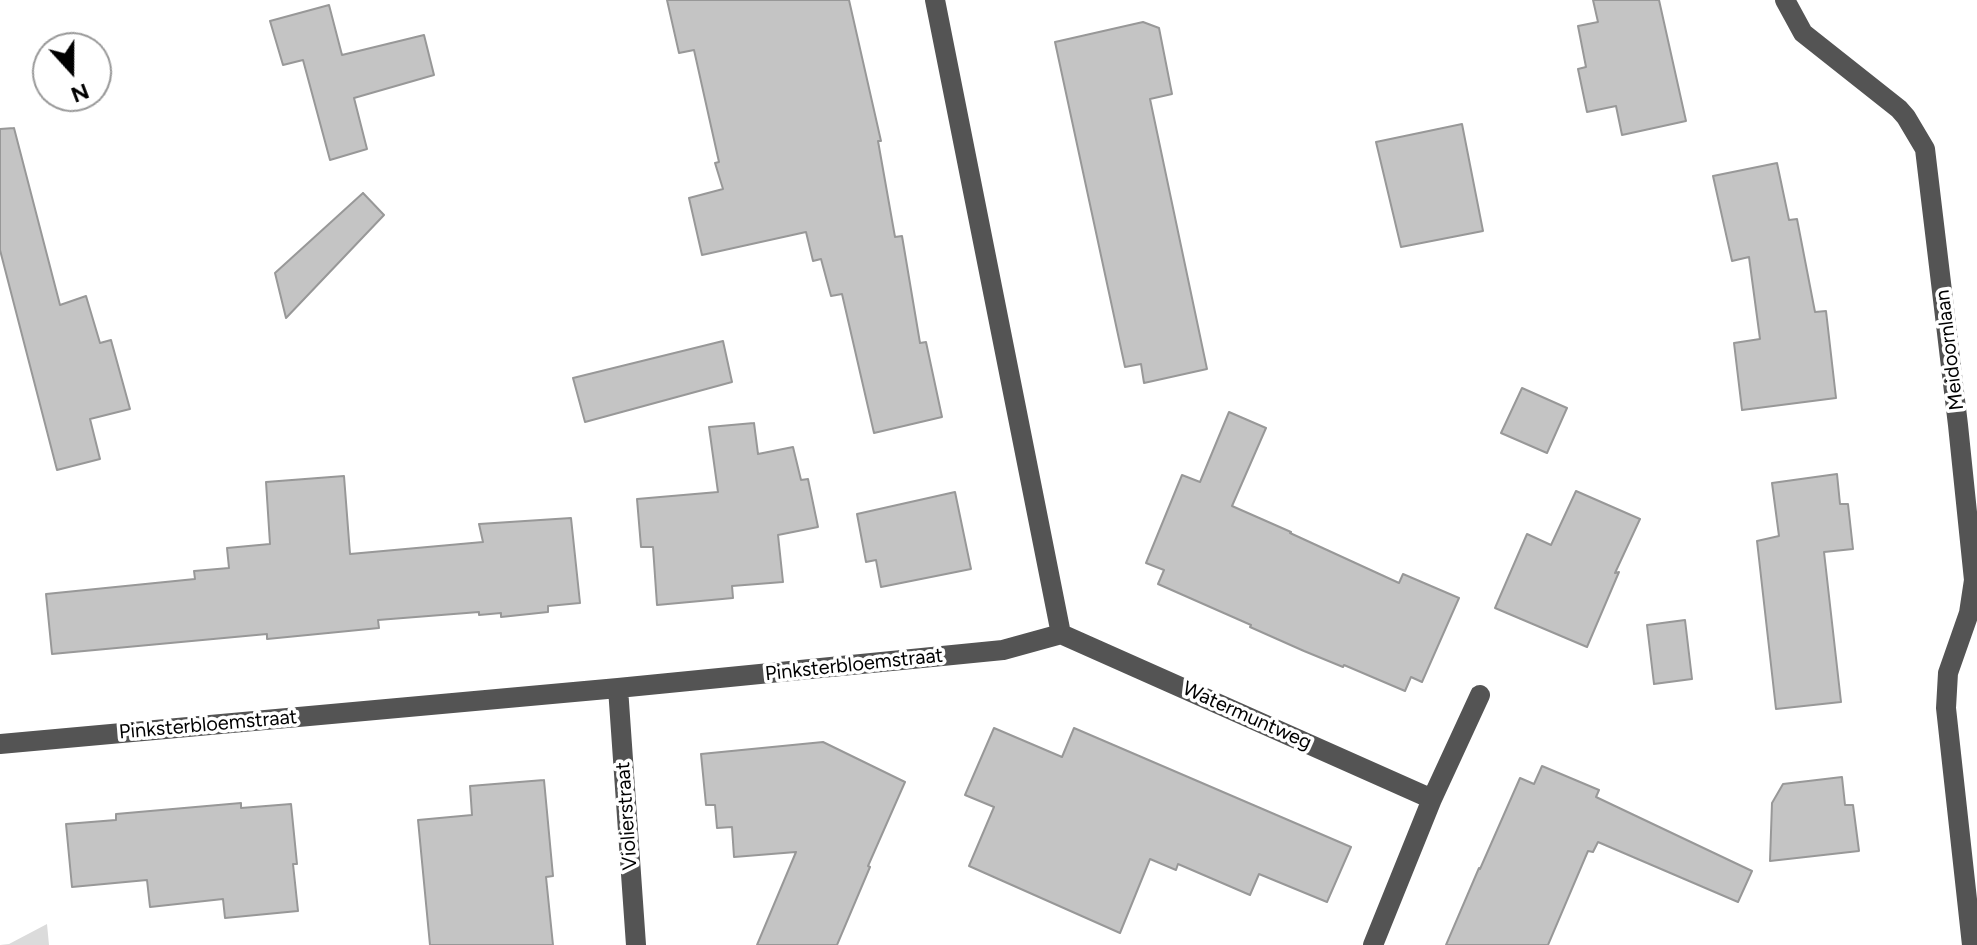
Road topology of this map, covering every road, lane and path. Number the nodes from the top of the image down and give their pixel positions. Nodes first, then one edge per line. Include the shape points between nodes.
1 (935, 0) edge
2 (1785, 0) edge
3 (1968, 424) edge
4 (1061, 634) junction
5 (618, 688) junction
6 (1480, 695) dead end
7 (0, 744) edge
8 (1432, 799) junction
9 (636, 945) edge
10 (1373, 945) edge
11 (1972, 945) edge

1 - 4 street
2 - 3 street, Meidoornlaan via 1803,33 1899,109 1925,149
3 - 11 street, Meidoornlaan via 1974,580 1969,613 1948,673 1946,708
4 - 5 street, Pinksterbloemstraat via 1003,650
4 - 8 street, Watermuntweg
5 - 7 street, Pinksterbloemstraat
5 - 9 street, Violierstraat
6 - 8 street
8 - 10 street

